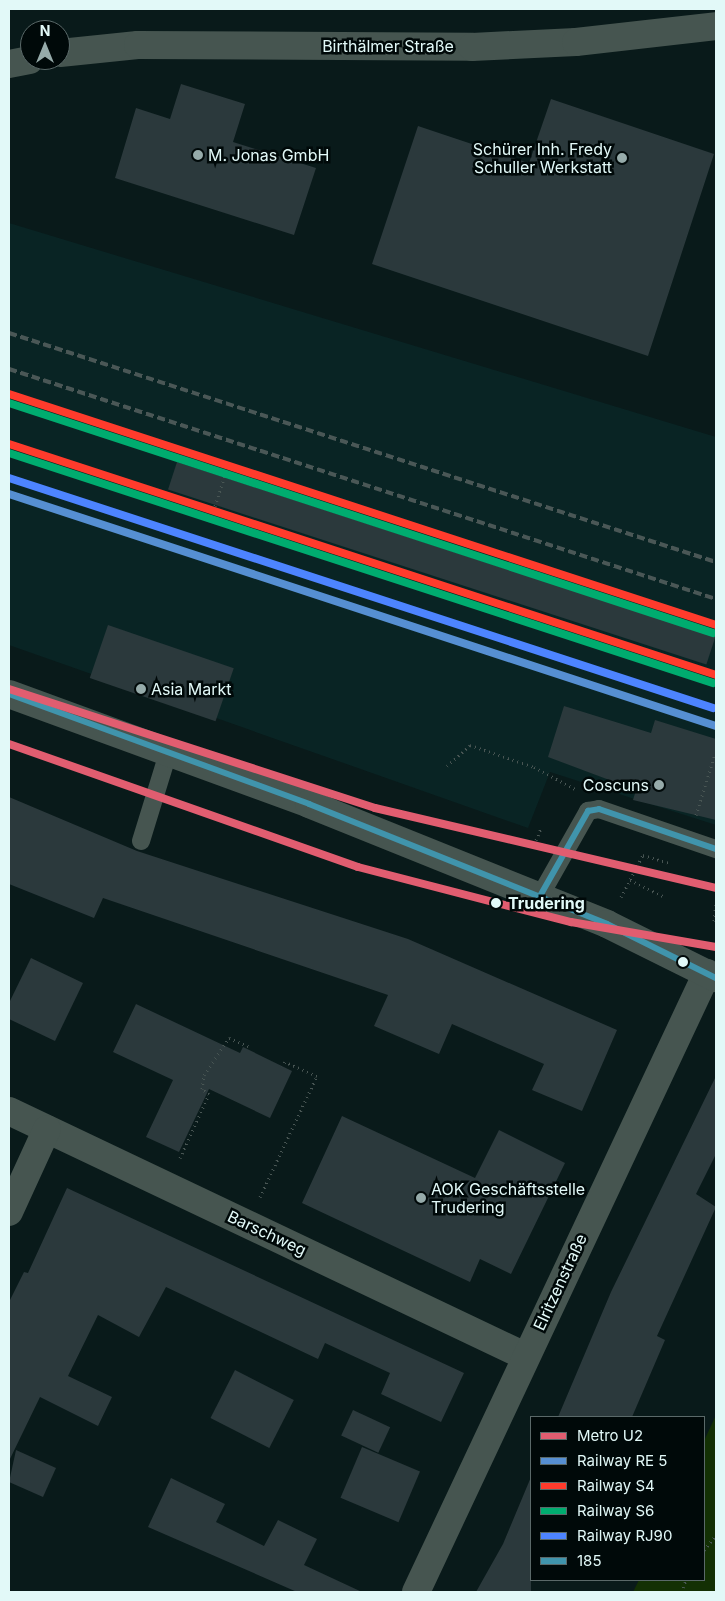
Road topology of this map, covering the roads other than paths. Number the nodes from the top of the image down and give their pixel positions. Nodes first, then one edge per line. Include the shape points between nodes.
1 (716, 26) edge
2 (70, 52) edge
3 (9, 694) edge
4 (168, 752) junction
5 (141, 841) dead end
6 (716, 849) edge
7 (540, 896) junction
8 (712, 975) edge
9 (9, 1111) edge
10 (47, 1129) junction
11 (9, 1212) edge
12 (525, 1356) junction
13 (416, 1592) edge

1 - 2 street, Birthälmer Straße via 576,42 472,47 138,45
3 - 4 street
4 - 5 lane
4 - 7 street
6 - 7 lane via 599,810 588,810
7 - 8 street via 607,924
8 - 12 street, Elritzenstraße
9 - 10 street, Barschweg
10 - 11 street
10 - 12 street, Barschweg
12 - 13 street, Elritzenstraße

